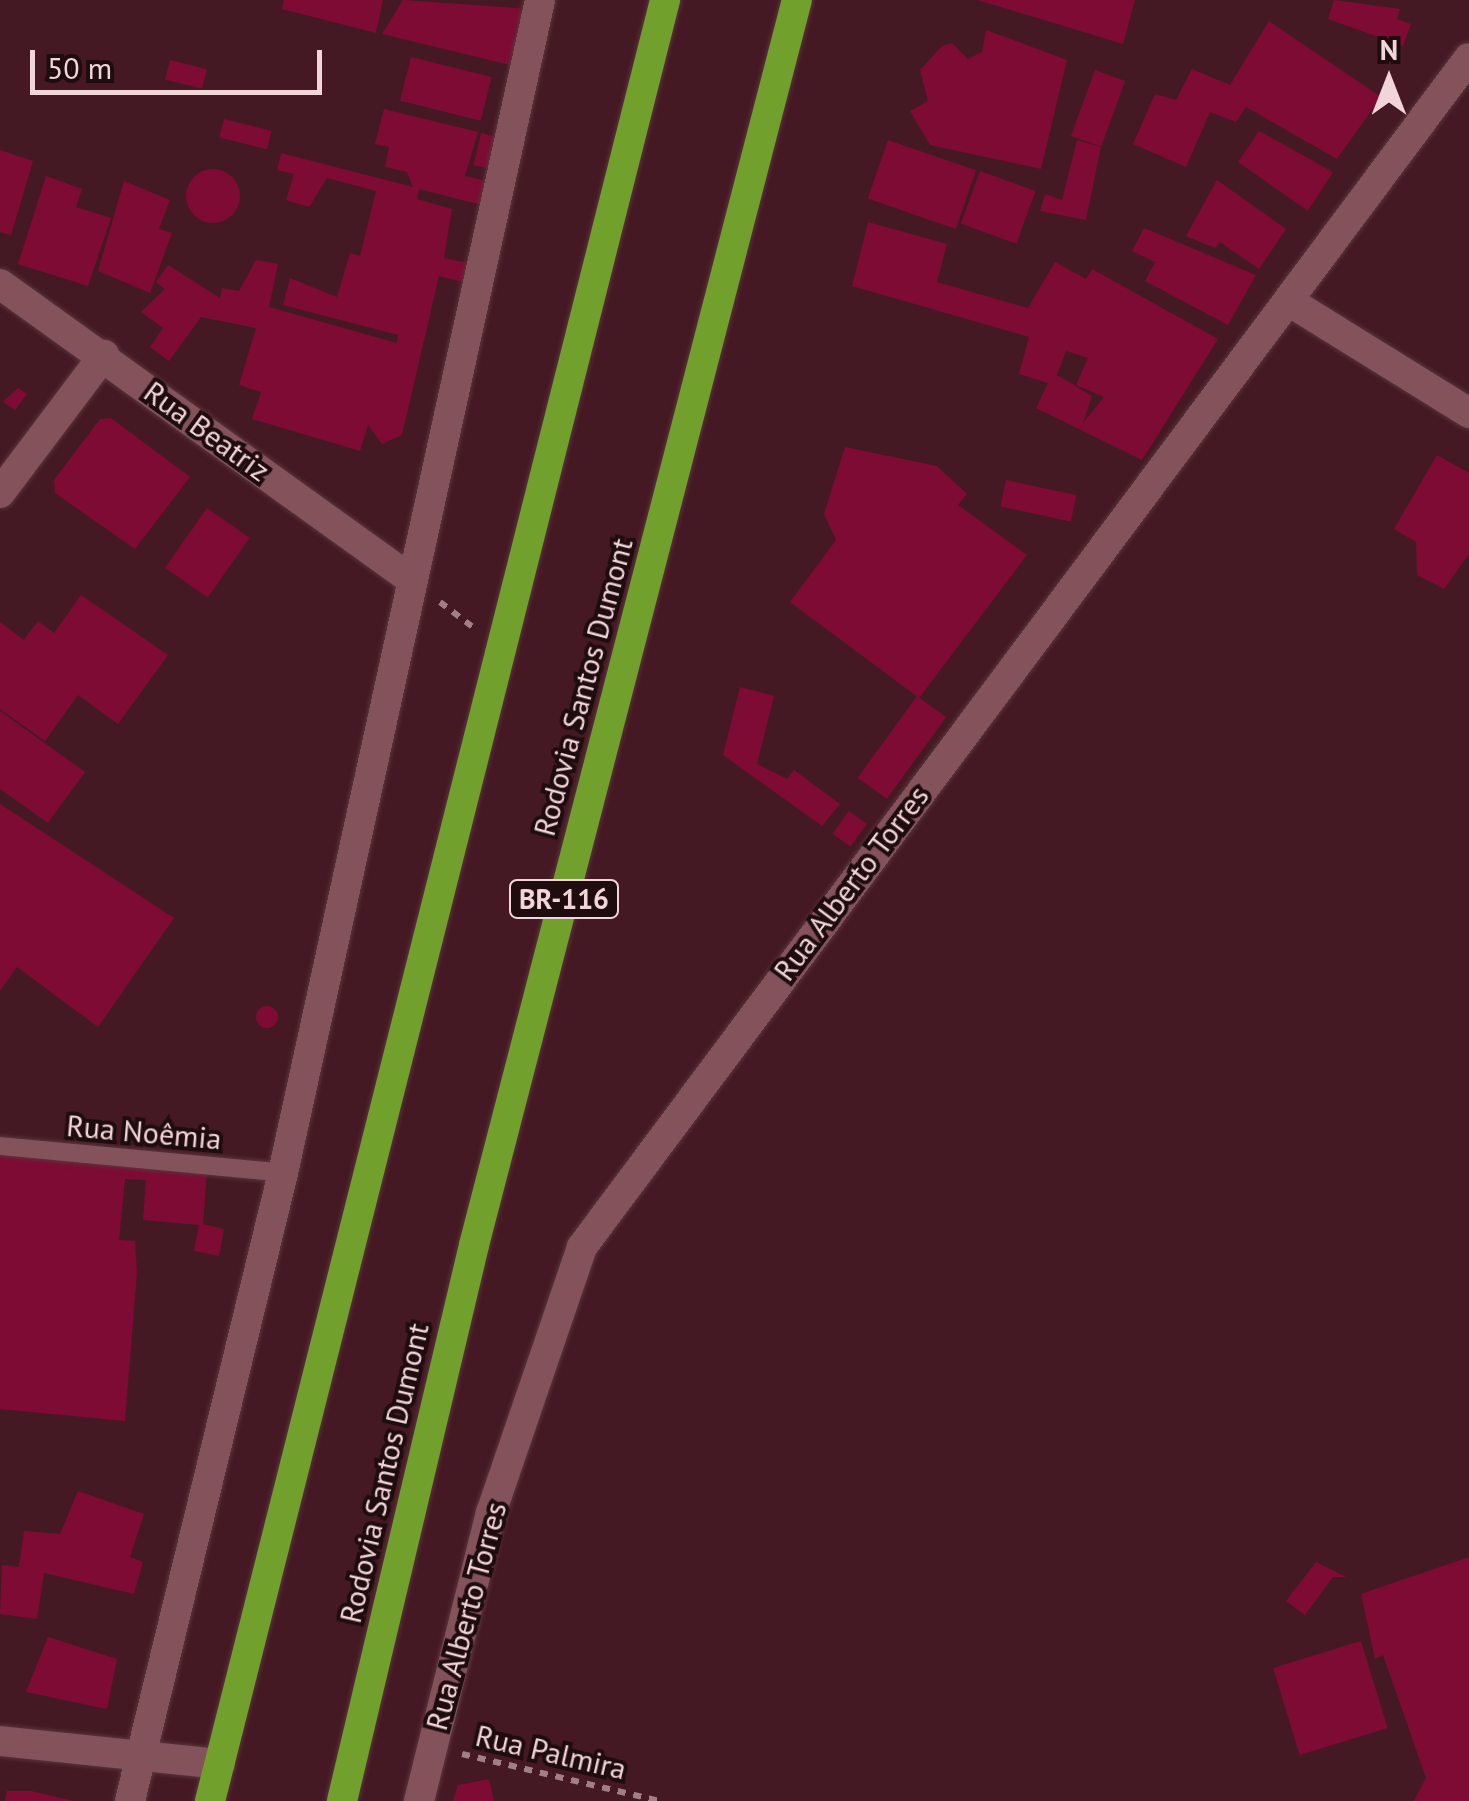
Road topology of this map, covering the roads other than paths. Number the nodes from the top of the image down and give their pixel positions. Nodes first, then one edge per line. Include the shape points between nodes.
1 (540, 0) edge
2 (665, 0) edge
3 (798, 0) edge
4 (1469, 58) edge
5 (0, 284) edge
6 (1290, 302) junction
7 (104, 356) junction
8 (1469, 413) edge
9 (0, 493) edge
10 (412, 580) junction
11 (0, 1146) edge
12 (283, 1173) junction
13 (0, 1740) edge
14 (145, 1755) junction
15 (220, 1764) junction
16 (130, 1801) edge
17 (210, 1801) edge
18 (342, 1801) edge
19 (420, 1801) edge

1 - 10 street
2 - 15 highway via 506,653
3 - 18 highway, Rodovia Santos Dumont / BR-116 via 474,1245
4 - 6 street, Rua Alberto Torres
5 - 7 street, Rua Beatriz
6 - 8 street
6 - 19 street, Rua Alberto Torres via 582,1247 491,1513
7 - 9 street
7 - 10 street, Rua Beatriz
10 - 12 street
11 - 12 lane, Rua Noêmia
12 - 14 street
13 - 14 street
14 - 15 street
14 - 16 street
15 - 17 highway

